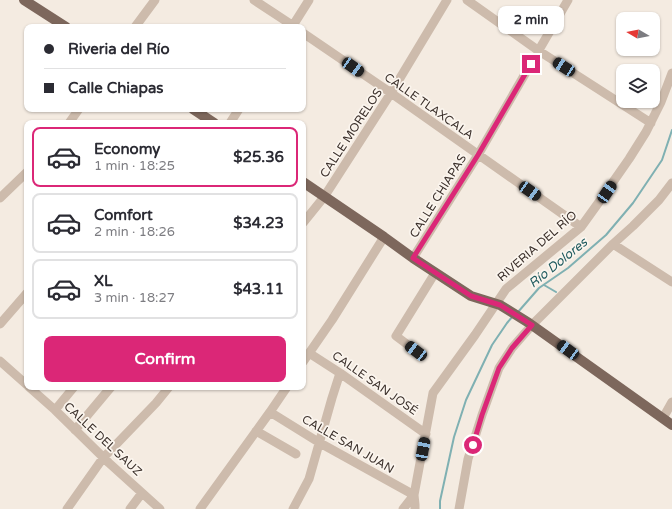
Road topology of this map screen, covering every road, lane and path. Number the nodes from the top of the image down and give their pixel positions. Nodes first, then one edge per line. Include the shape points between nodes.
1 (24, 0) edge
2 (154, 0) edge
3 (254, 0) edge
4 (309, 0) edge
5 (447, 0) edge
6 (467, 0) edge
7 (568, 0) edge
8 (61, 24) edge
9 (137, 24) edge
10 (290, 24) edge
11 (294, 24) edge
12 (306, 35) edge
13 (539, 51) junction
14 (672, 74) edge
15 (391, 93) junction
16 (198, 112) edge
17 (210, 120) edge
18 (651, 123) junction
19 (478, 155) junction
20 (24, 175) edge
21 (672, 183) edge
22 (306, 184) edge
23 (324, 197) junction
24 (0, 198) edge
25 (306, 219) edge
26 (581, 227) junction
27 (384, 237) junction
28 (613, 244) junction
29 (413, 258) junction
30 (435, 273) junction
31 (672, 282) edge
32 (24, 296) edge
33 (498, 304) junction
34 (0, 324) edge
35 (530, 324) junction
36 (416, 351) dead end
37 (309, 353) junction
38 (306, 358) edge
39 (0, 360) edge
40 (340, 373) junction
41 (24, 382) edge
42 (32, 390) edge
43 (71, 390) edge
44 (108, 390) edge
45 (167, 390) edge
46 (285, 390) edge
47 (672, 402) edge
48 (54, 410) junction
49 (270, 412) junction
50 (663, 418) junction
51 (672, 425) edge
52 (75, 430) junction
53 (256, 431) junction
54 (426, 434) junction
55 (320, 442) junction
56 (296, 454) dead end
57 (103, 458) junction
58 (142, 493) junction
59 (414, 495) junction
60 (67, 509) edge
61 (130, 509) edge
62 (160, 509) edge
63 (200, 509) edge
64 (293, 509) edge
65 (403, 509) edge
66 (415, 509) edge
67 (459, 509) edge

1 - 8 main road
2 - 9 street
3 - 10 street
4 - 11 street
5 - 15 street, CALLE MORELOS
6 - 13 street
7 - 13 street, CALLE CHIAPAS
12 - 15 street, CALLE TLAXCALA
13 - 18 street
13 - 19 street, CALLE CHIAPAS
14 - 18 street, RIVERIA DEL RÍO
15 - 19 street, CALLE TLAXCALA
15 - 23 street, CALLE MORELOS
16 - 17 main road
18 - 26 street, RIVERIA DEL RÍO
19 - 26 street, CALLE TLAXCALA
19 - 29 street, CALLE CHIAPAS
20 - 24 street
21 - 28 street via 660,200
22 - 23 main road
23 - 25 street, CALLE MORELOS
23 - 27 main road
26 - 33 street, RIVERIA DEL RÍO via 506,289
27 - 29 main road
27 - 37 street
28 - 31 street
28 - 35 street
29 - 30 main road
30 - 33 main road via 471,296
30 - 36 street via 396,336
32 - 34 street
33 - 35 main road
33 - 54 street, RIVERIA DEL RÍO via 433,393
35 - 50 main road
35 - 67 street via 499,368 468,460
37 - 38 street
37 - 40 street, CALLE SAN JOSÉ
39 - 41 street, CALLE DEL SAUZ
40 - 54 street, CALLE SAN JOSÉ
40 - 55 street
42 - 48 street, CALLE DEL SAUZ
43 - 48 street
44 - 52 street
45 - 57 street
46 - 49 street
47 - 50 street
48 - 52 street, CALLE DEL SAUZ
49 - 53 street
49 - 55 street, CALLE SAN JUAN
50 - 51 main road
52 - 57 street, CALLE DEL SAUZ
53 - 56 street
53 - 63 street
54 - 59 street, RIVERIA DEL RÍO
55 - 59 street, CALLE SAN JUAN
55 - 64 street via 309,479
57 - 58 street, CALLE DEL SAUZ
57 - 60 street
58 - 61 street
58 - 62 street, CALLE DEL SAUZ
59 - 65 street
59 - 66 street, RIVERIA DEL RÍO

